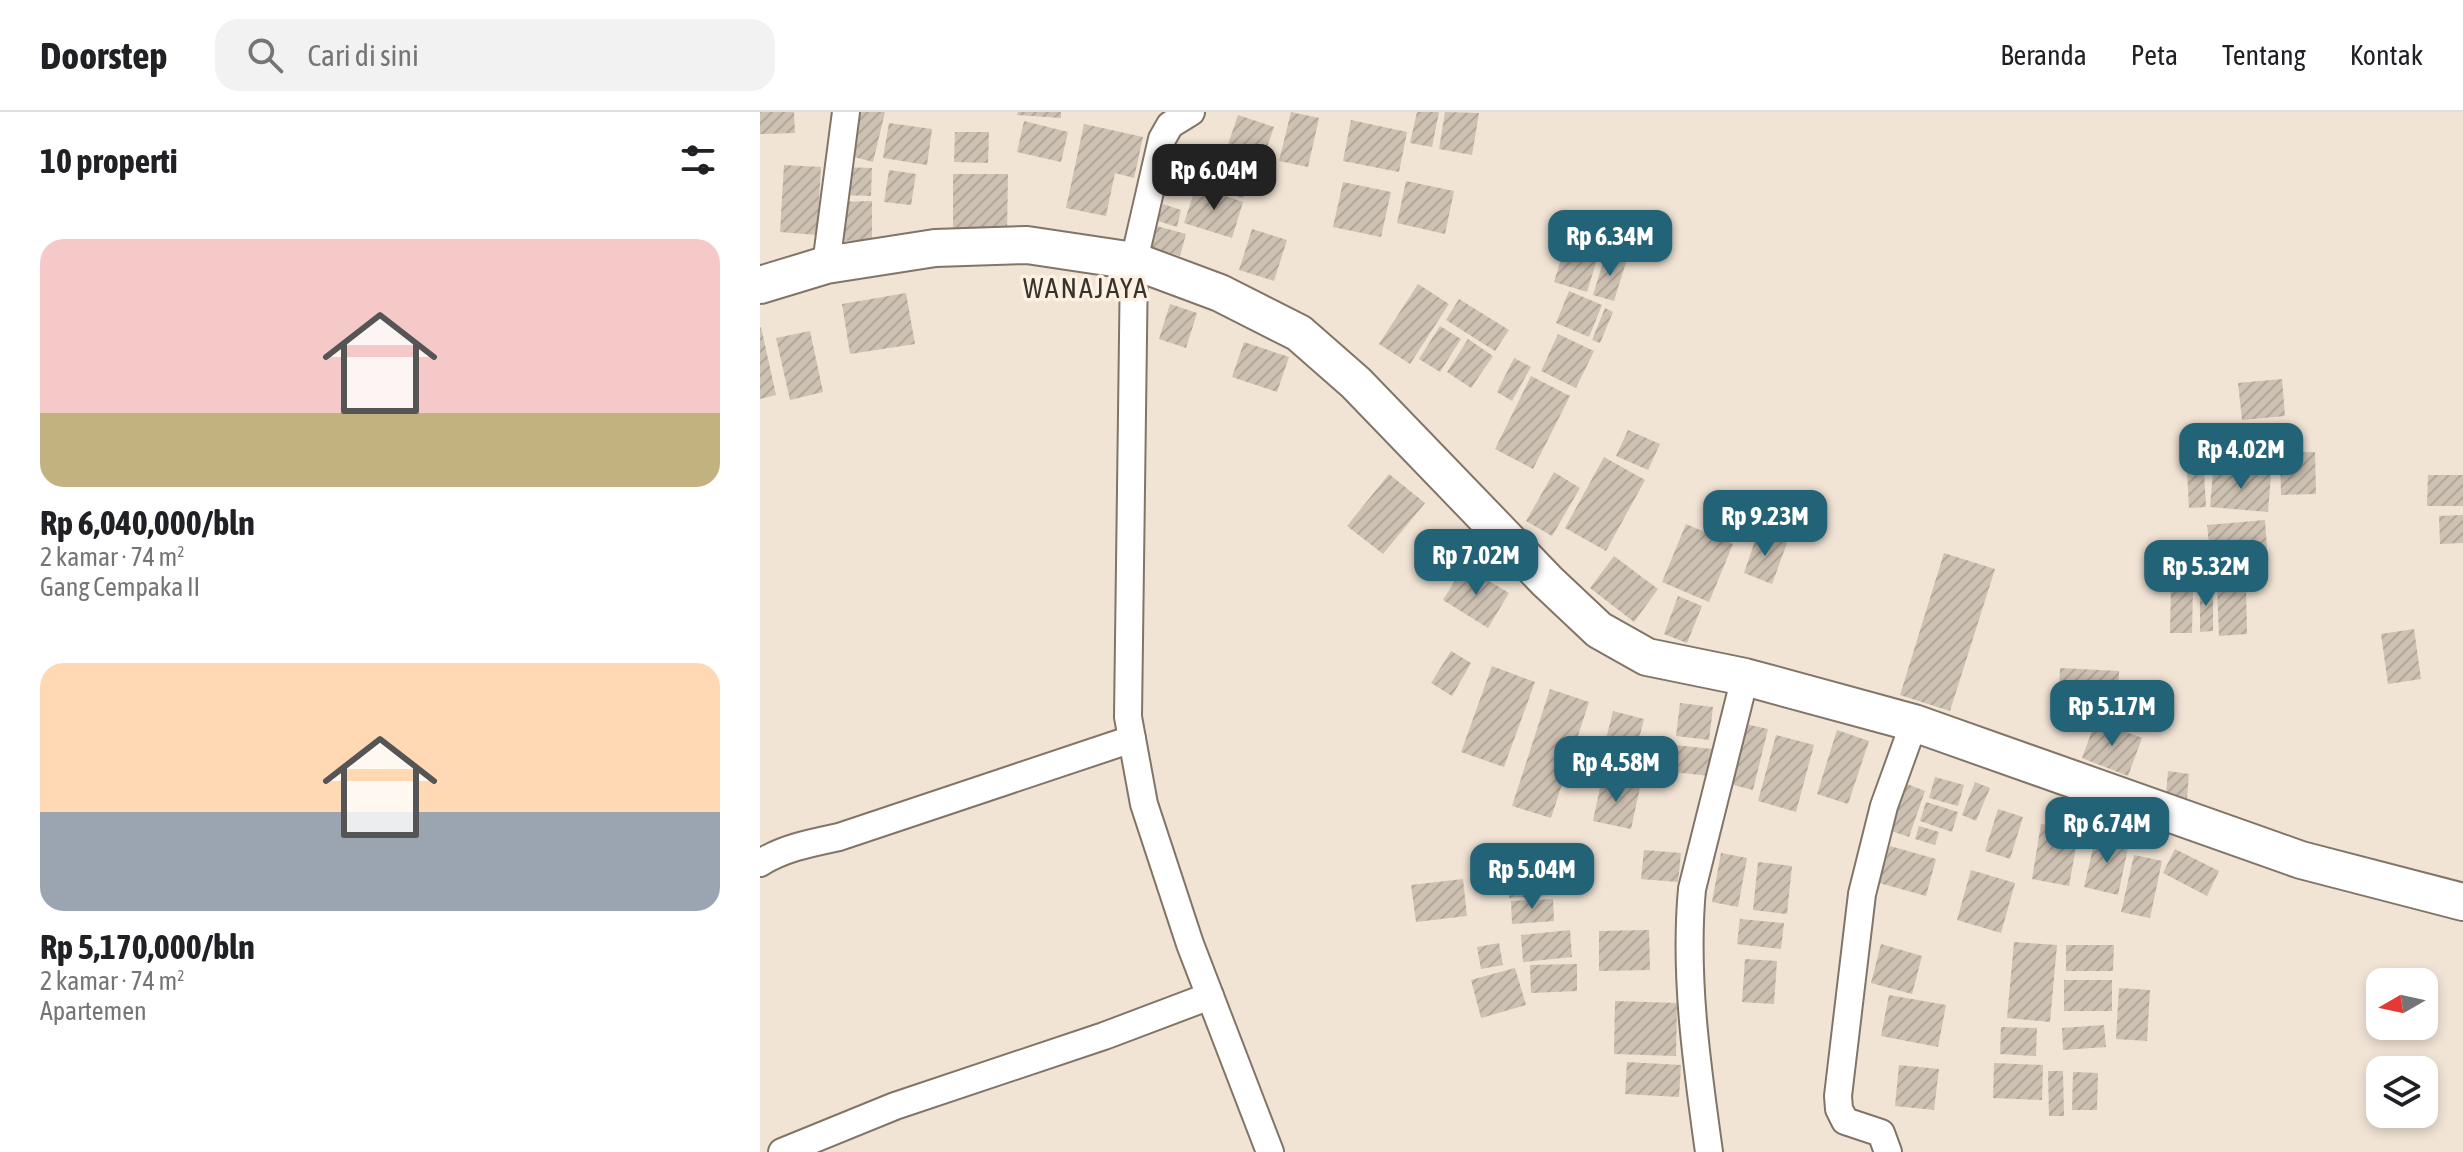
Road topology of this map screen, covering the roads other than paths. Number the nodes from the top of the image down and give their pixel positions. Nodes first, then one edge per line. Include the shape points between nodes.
1 (846, 112) edge
2 (1191, 112) edge
3 (1134, 261) junction
4 (826, 265) junction
5 (760, 285) edge
6 (1745, 677) junction
7 (1914, 723) junction
8 (1132, 739) junction
9 (760, 863) edge
10 (2463, 902) edge
11 (1210, 996) junction
12 (782, 1152) edge
13 (1270, 1152) edge
14 (1709, 1152) edge
15 (1888, 1152) edge

1 - 4 street
2 - 3 street via 1170,125 1162,139
3 - 4 main road via 1027,245 935,248
3 - 6 main road via 1220,293 1299,333 1356,383 1599,630 1647,657
3 - 8 street via 1128,701
4 - 5 main road
6 - 7 main road
6 - 14 street via 1692,889 1689,921 1698,1074
7 - 10 main road via 2301,860
7 - 15 street via 1884,806 1862,894 1838,1096 1845,1121 1881,1133
8 - 9 street
8 - 11 street via 1144,804
11 - 12 street via 895,1106
11 - 13 street

